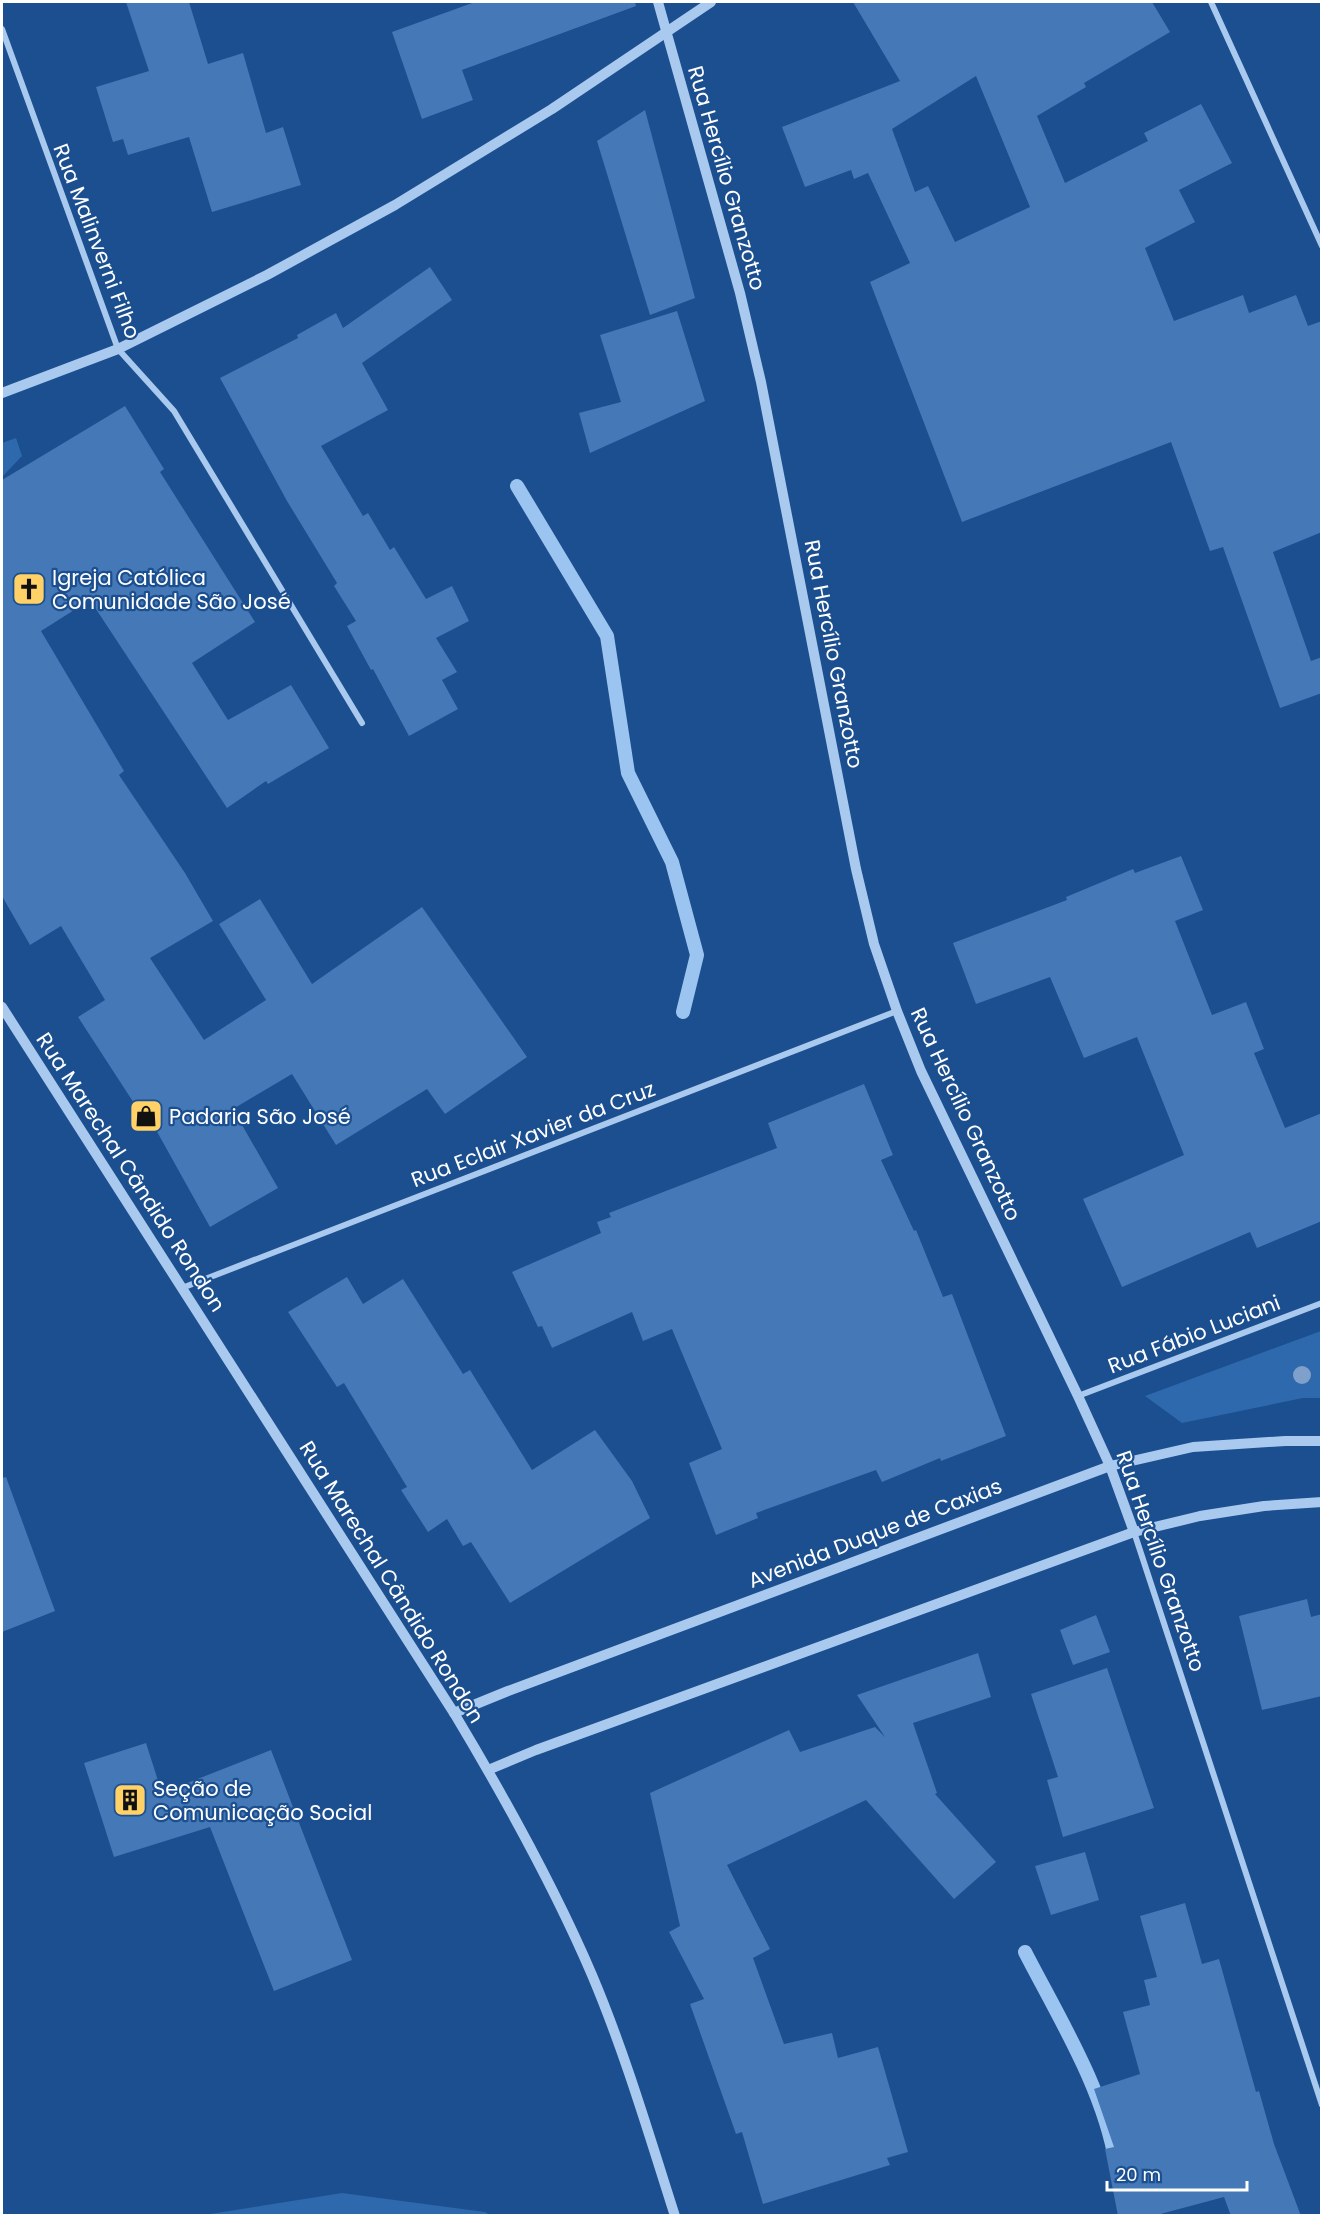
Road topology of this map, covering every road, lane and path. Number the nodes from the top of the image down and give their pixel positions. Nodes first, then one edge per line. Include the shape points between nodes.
1 (658, 2) edge
2 (711, 2) edge
3 (1211, 2) edge
4 (2, 29) edge
5 (666, 32) junction
6 (1322, 246) edge
7 (118, 349) junction
8 (2, 393) edge
9 (362, 723) dead end
10 (2, 1007) edge
11 (897, 1011) junction
12 (182, 1288) junction
13 (1322, 1303) edge
14 (1078, 1396) junction
15 (1322, 1441) edge
16 (1110, 1466) junction
17 (1322, 1502) edge
18 (1134, 1532) junction
19 (454, 1713) junction
20 (488, 1770) junction
21 (1322, 2105) edge
22 (675, 2216) edge

1 - 5 street, Rua Hercílio Granzotto
2 - 5 street
3 - 6 street
4 - 7 street, Rua Malinverni Filho
5 - 7 street via 552,109 395,205 267,275
5 - 11 street, Rua Hercílio Granzotto via 740,292 856,868 874,944
7 - 8 street
7 - 9 street, Rua Malinverni Filho via 174,411
10 - 12 street, Rua Marechal Cândido Rondon
11 - 12 street, Rua Eclair Xavier da Cruz
11 - 14 street, Rua Hercílio Granzotto via 921,1071
12 - 19 street, Rua Marechal Cândido Rondon
13 - 14 street, Rua Fábio Luciani
14 - 16 street, Rua Hercílio Granzotto
15 - 16 street, Avenida Duque de Caxias via 1193,1447
16 - 18 street, Rua Hercílio Granzotto
16 - 19 street, Avenida Duque de Caxias
17 - 18 street via 1200,1516
18 - 20 street
18 - 21 street, Rua Hercílio Granzotto
19 - 20 street, Rua Marechal Cândido Rondon
20 - 22 street, Rua Marechal Cândido Rondon via 545,1874 592,1976 637,2096

